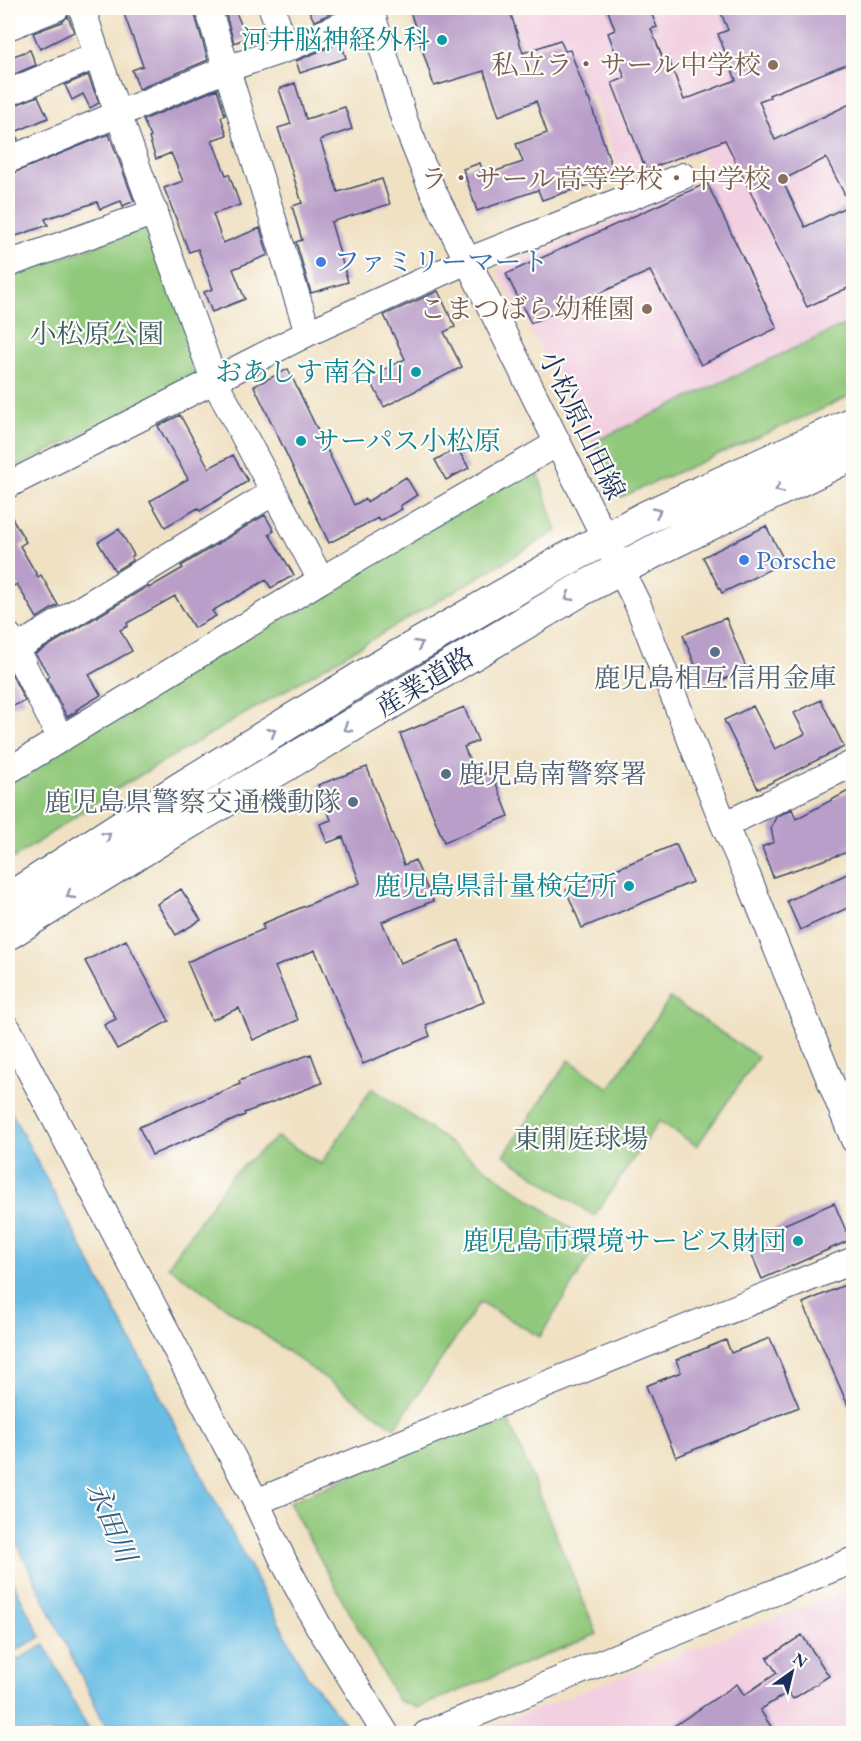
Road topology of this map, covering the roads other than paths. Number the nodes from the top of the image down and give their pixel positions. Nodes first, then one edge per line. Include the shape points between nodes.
1 (56, 8) edge
2 (82, 8) edge
3 (208, 8) edge
4 (272, 8) edge
5 (371, 10) edge
6 (8, 27) edge
7 (286, 50) junction
8 (97, 55) junction
9 (226, 69) junction
10 (8, 93) edge
11 (118, 113) junction
12 (8, 160) edge
13 (683, 176) dead end
14 (155, 212) junction
15 (467, 261) junction
16 (8, 264) edge
17 (308, 333) junction
18 (214, 380) junction
19 (854, 423) edge
20 (558, 443) junction
21 (854, 453) edge
22 (8, 485) edge
23 (274, 492) junction
24 (605, 539) junction
25 (620, 569) junction
26 (321, 580) junction
27 (11, 641) edge
28 (61, 739) junction
29 (854, 763) edge
30 (8, 771) edge
31 (724, 825) junction
32 (8, 900) edge
33 (8, 933) edge
34 (8, 1029) edge
35 (851, 1124) edge
36 (854, 1260) edge
37 (256, 1502) junction
38 (854, 1560) edge
39 (386, 1734) edge
40 (426, 1734) edge

1 - 6 street
2 - 8 street
3 - 9 street
4 - 7 street
5 - 7 street
5 - 15 street, 小松原山田線 via 405,122
7 - 9 street
8 - 10 street
8 - 11 street
9 - 11 street
9 - 17 street
11 - 12 street
11 - 14 street
13 - 15 street
14 - 16 street
14 - 18 street
15 - 17 street
15 - 20 street, 小松原山田線
17 - 18 street
18 - 22 street
18 - 23 street
24 -> 19 main road, 産業道路
20 - 24 street, 小松原山田線
20 - 26 street
21 -> 25 main road, 産業道路
23 - 26 street
23 - 27 street
24 - 25 street, 小松原山田線
32 -> 24 main road, 産業道路 via 368,674
25 - 31 street, 小松原山田線 via 638,605
25 -> 33 main road, 産業道路
26 - 28 street
27 - 28 street
28 - 30 street
29 - 31 street
31 - 35 street, 小松原山田線
34 - 37 street
36 - 37 street
37 - 39 street via 318,1625
38 - 40 street

